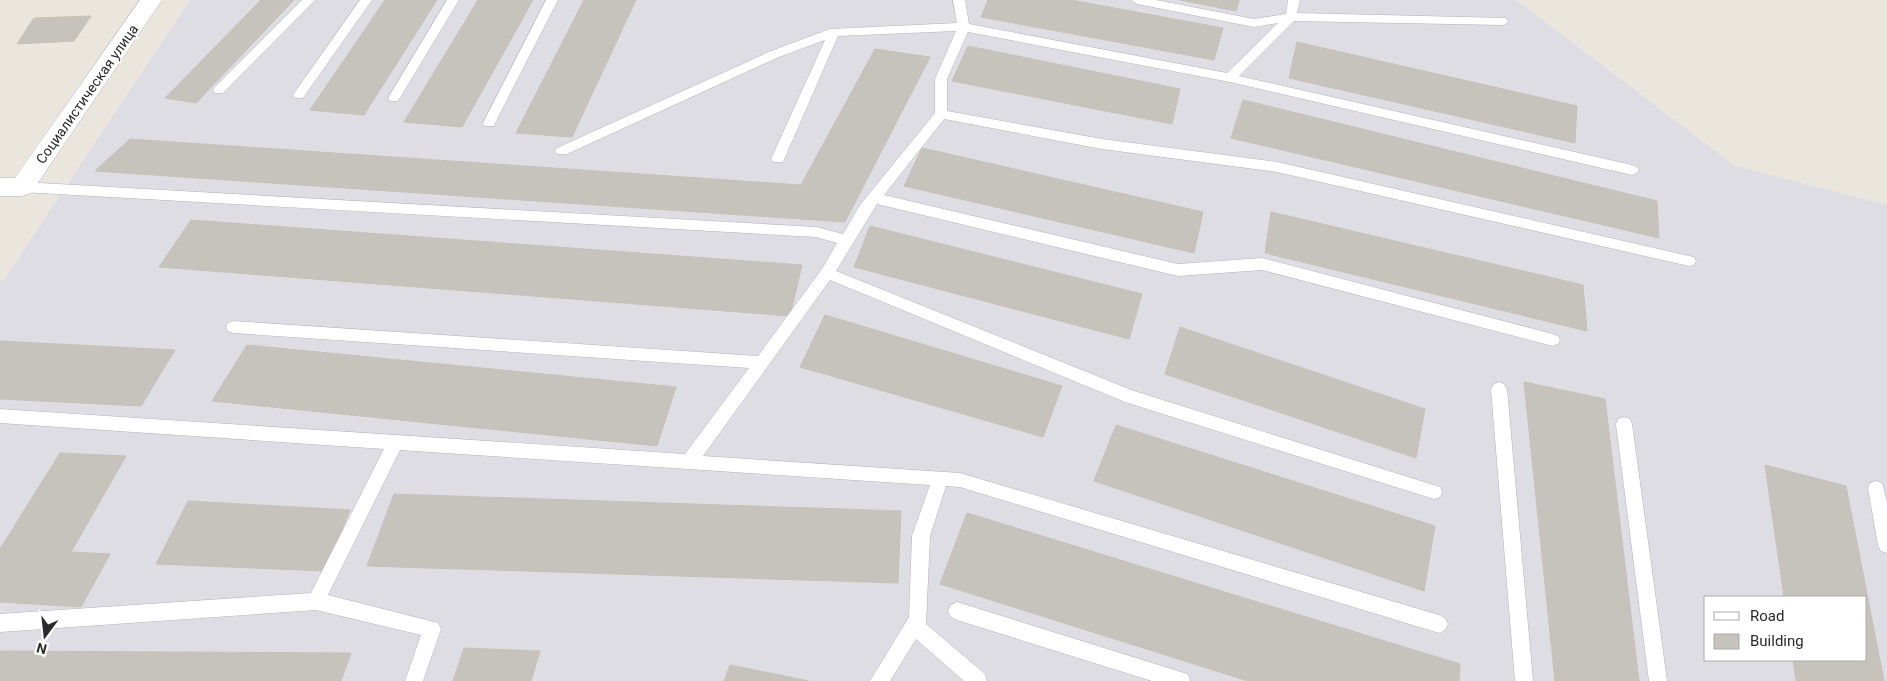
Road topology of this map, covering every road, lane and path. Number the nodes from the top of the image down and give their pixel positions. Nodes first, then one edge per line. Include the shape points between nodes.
1 (151, 0) edge
2 (310, 0) edge
3 (366, 0) edge
4 (453, 0) edge
5 (552, 0) edge
6 (959, 0) edge
7 (1137, 0) edge
8 (1294, 0) edge
9 (1291, 17) junction
10 (1502, 21) dead end
11 (964, 26) junction
12 (834, 32) junction
13 (1230, 78) junction
14 (219, 90) dead end
15 (299, 95) dead end
16 (394, 98) dead end
17 (940, 114) junction
18 (488, 123) dead end
19 (562, 151) dead end
20 (778, 159) dead end
21 (1632, 170) dead end
22 (11, 187) edge
23 (874, 198) junction
24 (846, 241) junction
25 (1689, 261) dead end
26 (827, 273) junction
27 (233, 327) dead end
28 (1553, 340) dead end
29 (763, 363) junction
30 (1499, 389) dead end
31 (0, 416) edge
32 (1624, 424) dead end
33 (396, 442) junction
34 (690, 461) junction
35 (940, 479) junction
36 (1876, 488) dead end
37 (1434, 492) dead end
38 (1887, 545) edge
39 (316, 601) junction
40 (957, 611) dead end
41 (917, 620) junction
42 (0, 623) edge
43 (1439, 624) dead end
44 (414, 681) edge
45 (879, 681) edge
46 (978, 681) edge
47 (1181, 681) edge
48 (1524, 681) edge
49 (1658, 681) edge

1 - 22 street, Социалистическая улица
2 - 14 lane
3 - 15 lane
4 - 16 lane
5 - 18 lane
6 - 11 lane
7 - 9 lane via 1254,24
8 - 9 lane
9 - 10 lane
9 - 13 lane
11 - 12 lane
11 - 13 lane
11 - 17 lane via 941,79
12 - 19 lane via 775,54
12 - 20 lane
13 - 21 lane
17 - 23 lane
17 - 25 lane via 1102,144 1277,167
22 - 24 lane via 816,232
23 - 24 lane
23 - 28 lane via 1178,270 1262,264
24 - 26 lane
26 - 29 lane
26 - 37 lane via 1131,397
27 - 29 lane
29 - 34 lane
30 - 48 lane
31 - 33 lane
32 - 49 lane
33 - 34 lane
33 - 39 lane
34 - 35 lane
35 - 41 lane via 921,536
35 - 43 lane via 960,480
36 - 38 lane
39 - 42 lane
39 - 44 lane via 432,629
40 - 47 lane
41 - 45 lane
41 - 46 lane via 917,628

